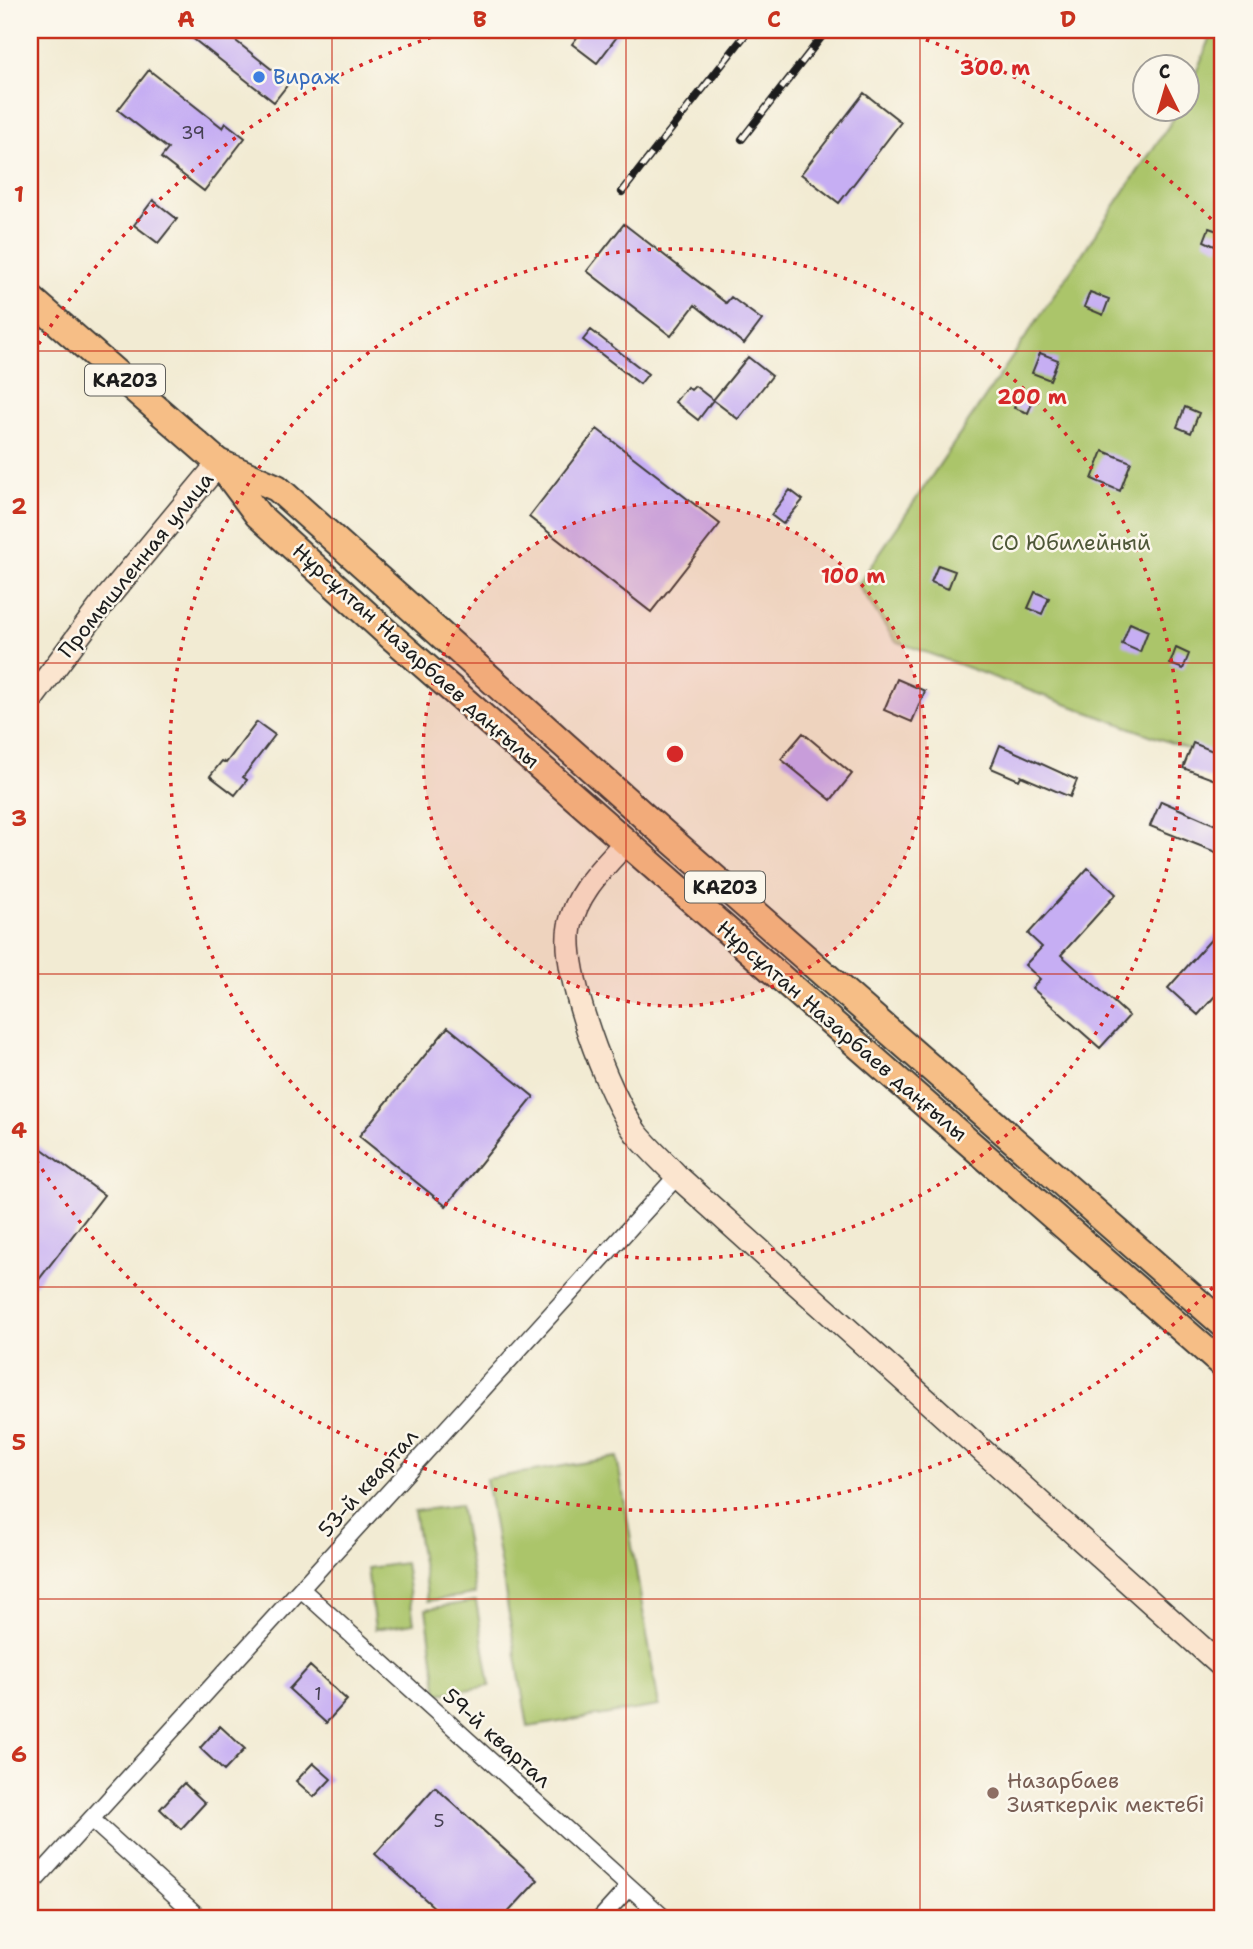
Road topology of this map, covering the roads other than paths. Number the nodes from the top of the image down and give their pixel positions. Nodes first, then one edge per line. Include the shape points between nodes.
1 (30, 298) edge
2 (219, 463) junction
3 (30, 701) edge
4 (645, 817) junction
5 (626, 842) junction
6 (677, 1176) junction
7 (1223, 1324) edge
8 (1223, 1366) edge
9 (301, 1589) junction
10 (1223, 1667) edge
11 (91, 1819) junction
12 (30, 1886) edge
13 (629, 1887) junction
14 (201, 1919) edge
15 (600, 1919) edge
16 (665, 1919) edge

1 - 2 main road, Нұрсұлтан Назарбаев даңғылы / KАZ03
2 - 3 street, Промышленная улица via 97,611
2 - 4 main road, Нұрсұлтан Назарбаев даңғылы / KАZ03 via 277,488
2 - 5 main road, Нұрсұлтан Назарбаев даңғылы / KАZ03 via 258,515
4 - 5 main road
4 - 7 main road, Нұрсұлтан Назарбаев даңғылы / KАZ03
5 - 6 street via 585,888 569,927 573,969 587,1026 609,1084 636,1133
5 - 8 main road, Нұрсұлтан Назарбаев даңғылы / KАZ03
6 - 9 street, 53-й квартал
6 - 10 street
9 - 11 street, 53-й квартал
9 - 13 street, 59-й квартал
11 - 12 street, 53-й квартал
11 - 14 street
13 - 15 street
13 - 16 street, 59-й квартал

